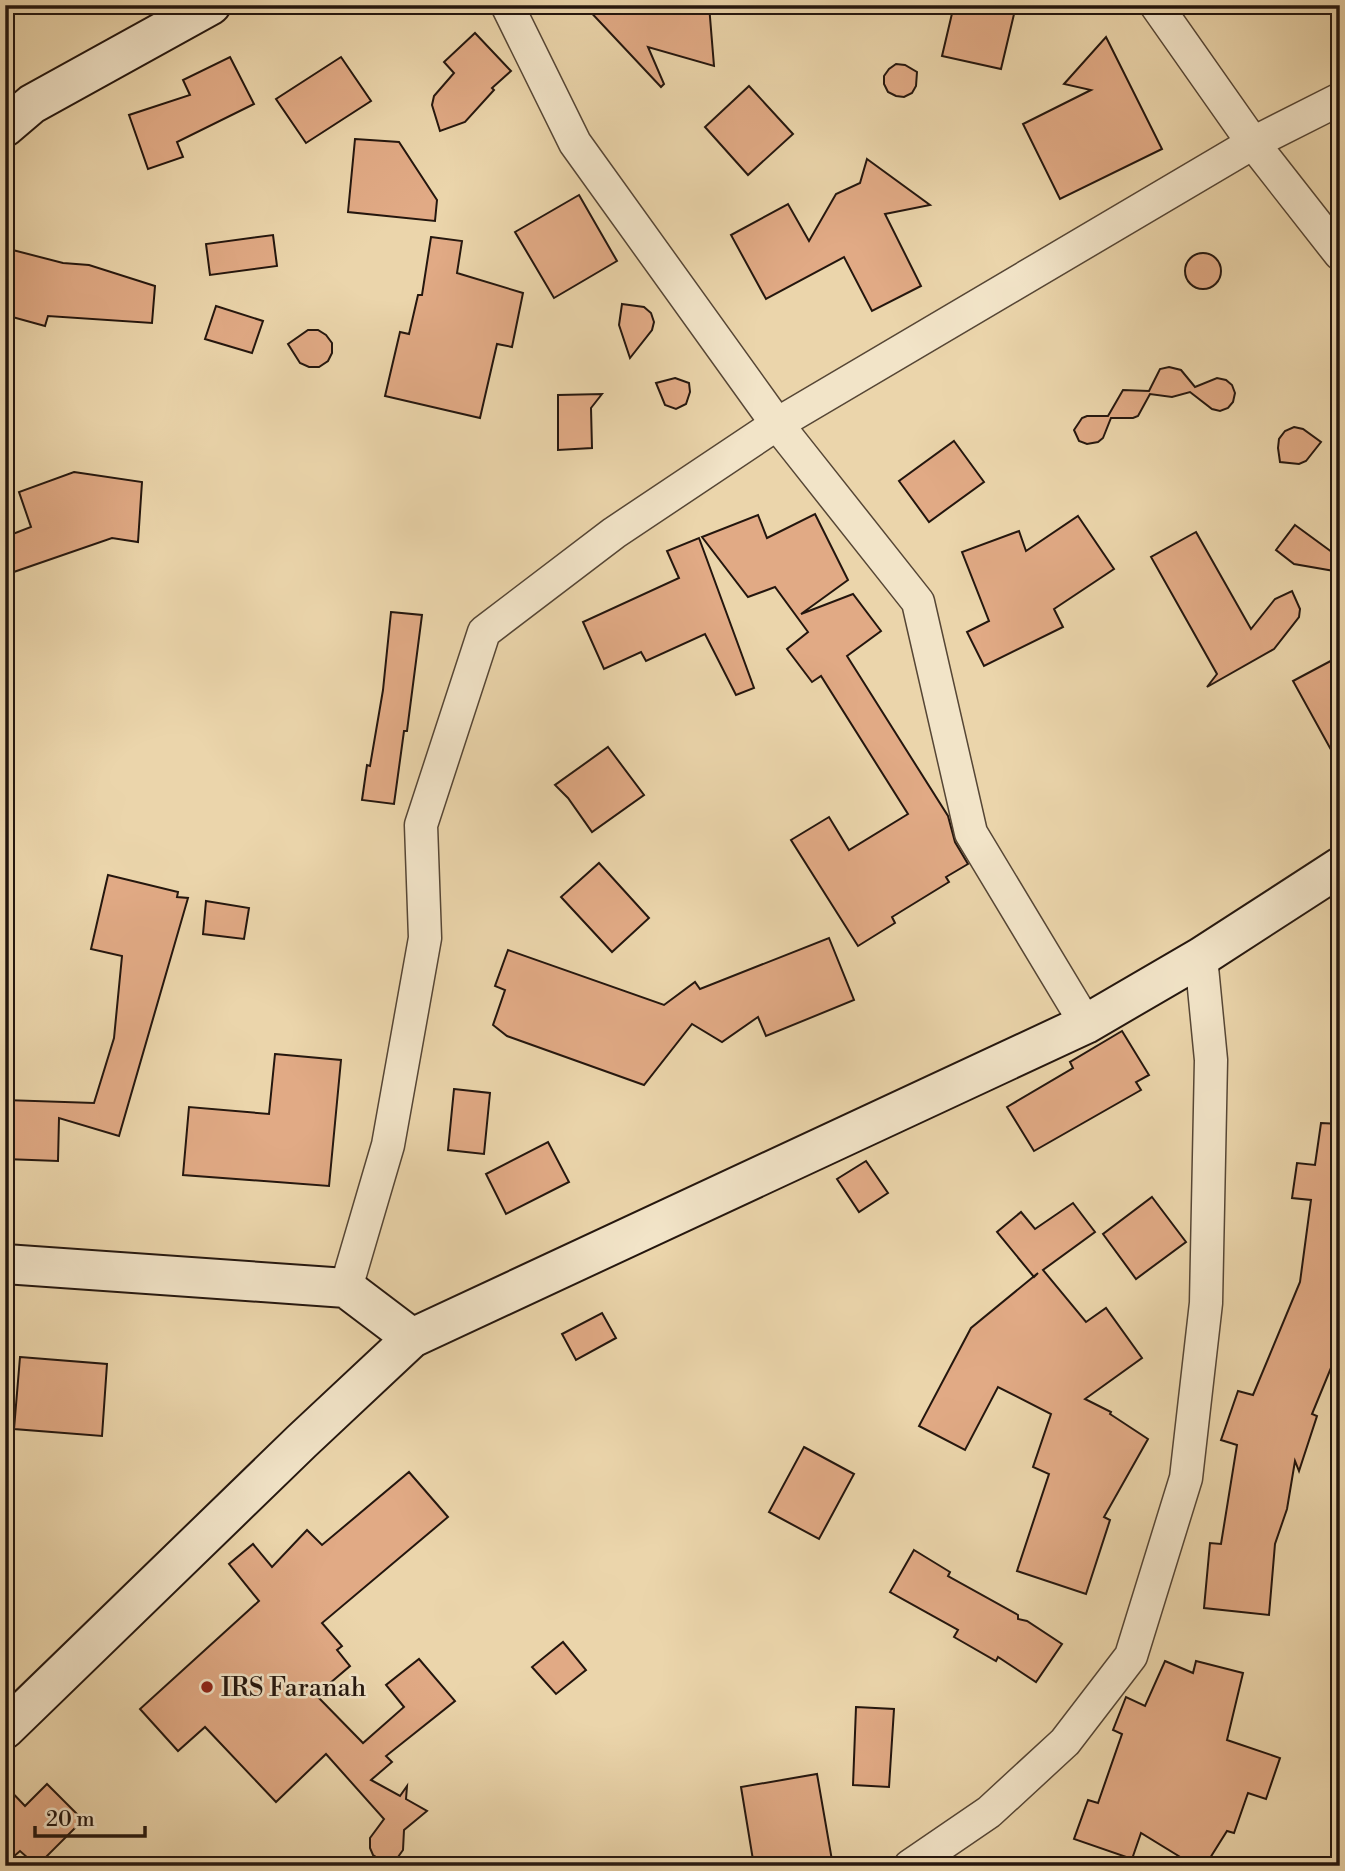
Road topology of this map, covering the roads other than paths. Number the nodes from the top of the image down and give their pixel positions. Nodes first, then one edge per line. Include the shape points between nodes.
1 (211, 5) edge
2 (507, 5) edge
3 (1156, 5) edge
4 (1340, 99) edge
5 (5, 127) edge
6 (1253, 143) junction
7 (1340, 254) edge
8 (777, 424) junction
9 (1340, 867) edge
10 (1201, 957) junction
11 (1086, 1024) junction
12 (5, 1264) edge
13 (346, 1288) junction
14 (412, 1338) junction
15 (5, 1729) edge
16 (910, 1866) edge

1 - 5 main road via 32,104
2 - 8 street via 575,143
3 - 6 street
4 - 6 street
6 - 7 street
6 - 8 street
8 - 11 street via 918,602 971,833
8 - 13 street via 614,533 484,632 421,825 425,938 388,1145
9 - 10 main road
10 - 11 main road
10 - 16 street via 1211,1060 1206,1303 1186,1478 1131,1656 1065,1742 989,1812
11 - 14 main road
12 - 13 main road
13 - 14 main road
14 - 15 main road

